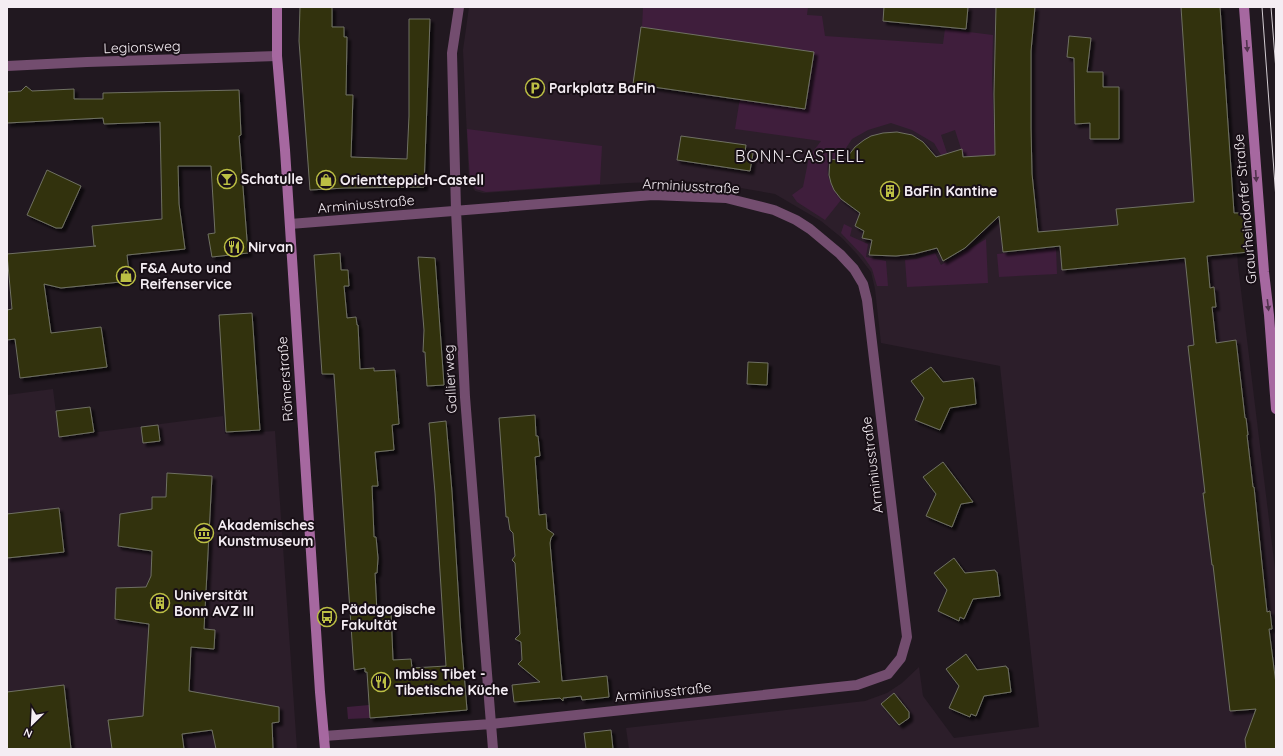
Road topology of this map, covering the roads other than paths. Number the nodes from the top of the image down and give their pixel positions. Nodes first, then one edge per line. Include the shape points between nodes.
1 (277, 7) edge
2 (460, 7) edge
3 (1244, 7) edge
4 (277, 56) junction
5 (7, 66) edge
6 (456, 210) junction
7 (290, 224) junction
8 (1276, 409) edge
9 (491, 724) junction
10 (324, 736) junction
11 (325, 749) edge
12 (493, 749) edge

1 - 4 street, Römerstraße
2 - 6 street, Gallierweg via 452,53
3 -> 8 street, Graurheindorfer Straße
4 - 5 street, Legionsweg
4 - 7 street, Römerstraße
6 - 7 street, Arminiusstraße
6 - 9 street, Gallierweg via 465,397
6 - 9 street, Arminiusstraße via 653,196 726,198 774,210 796,220 820,236 840,254 863,284 867,300 907,637 901,658 888,674 857,685
7 - 10 street, Römerstraße
9 - 10 street, Arminiusstraße
9 - 12 street, Gallierweg
10 - 11 street, Römerstraße

